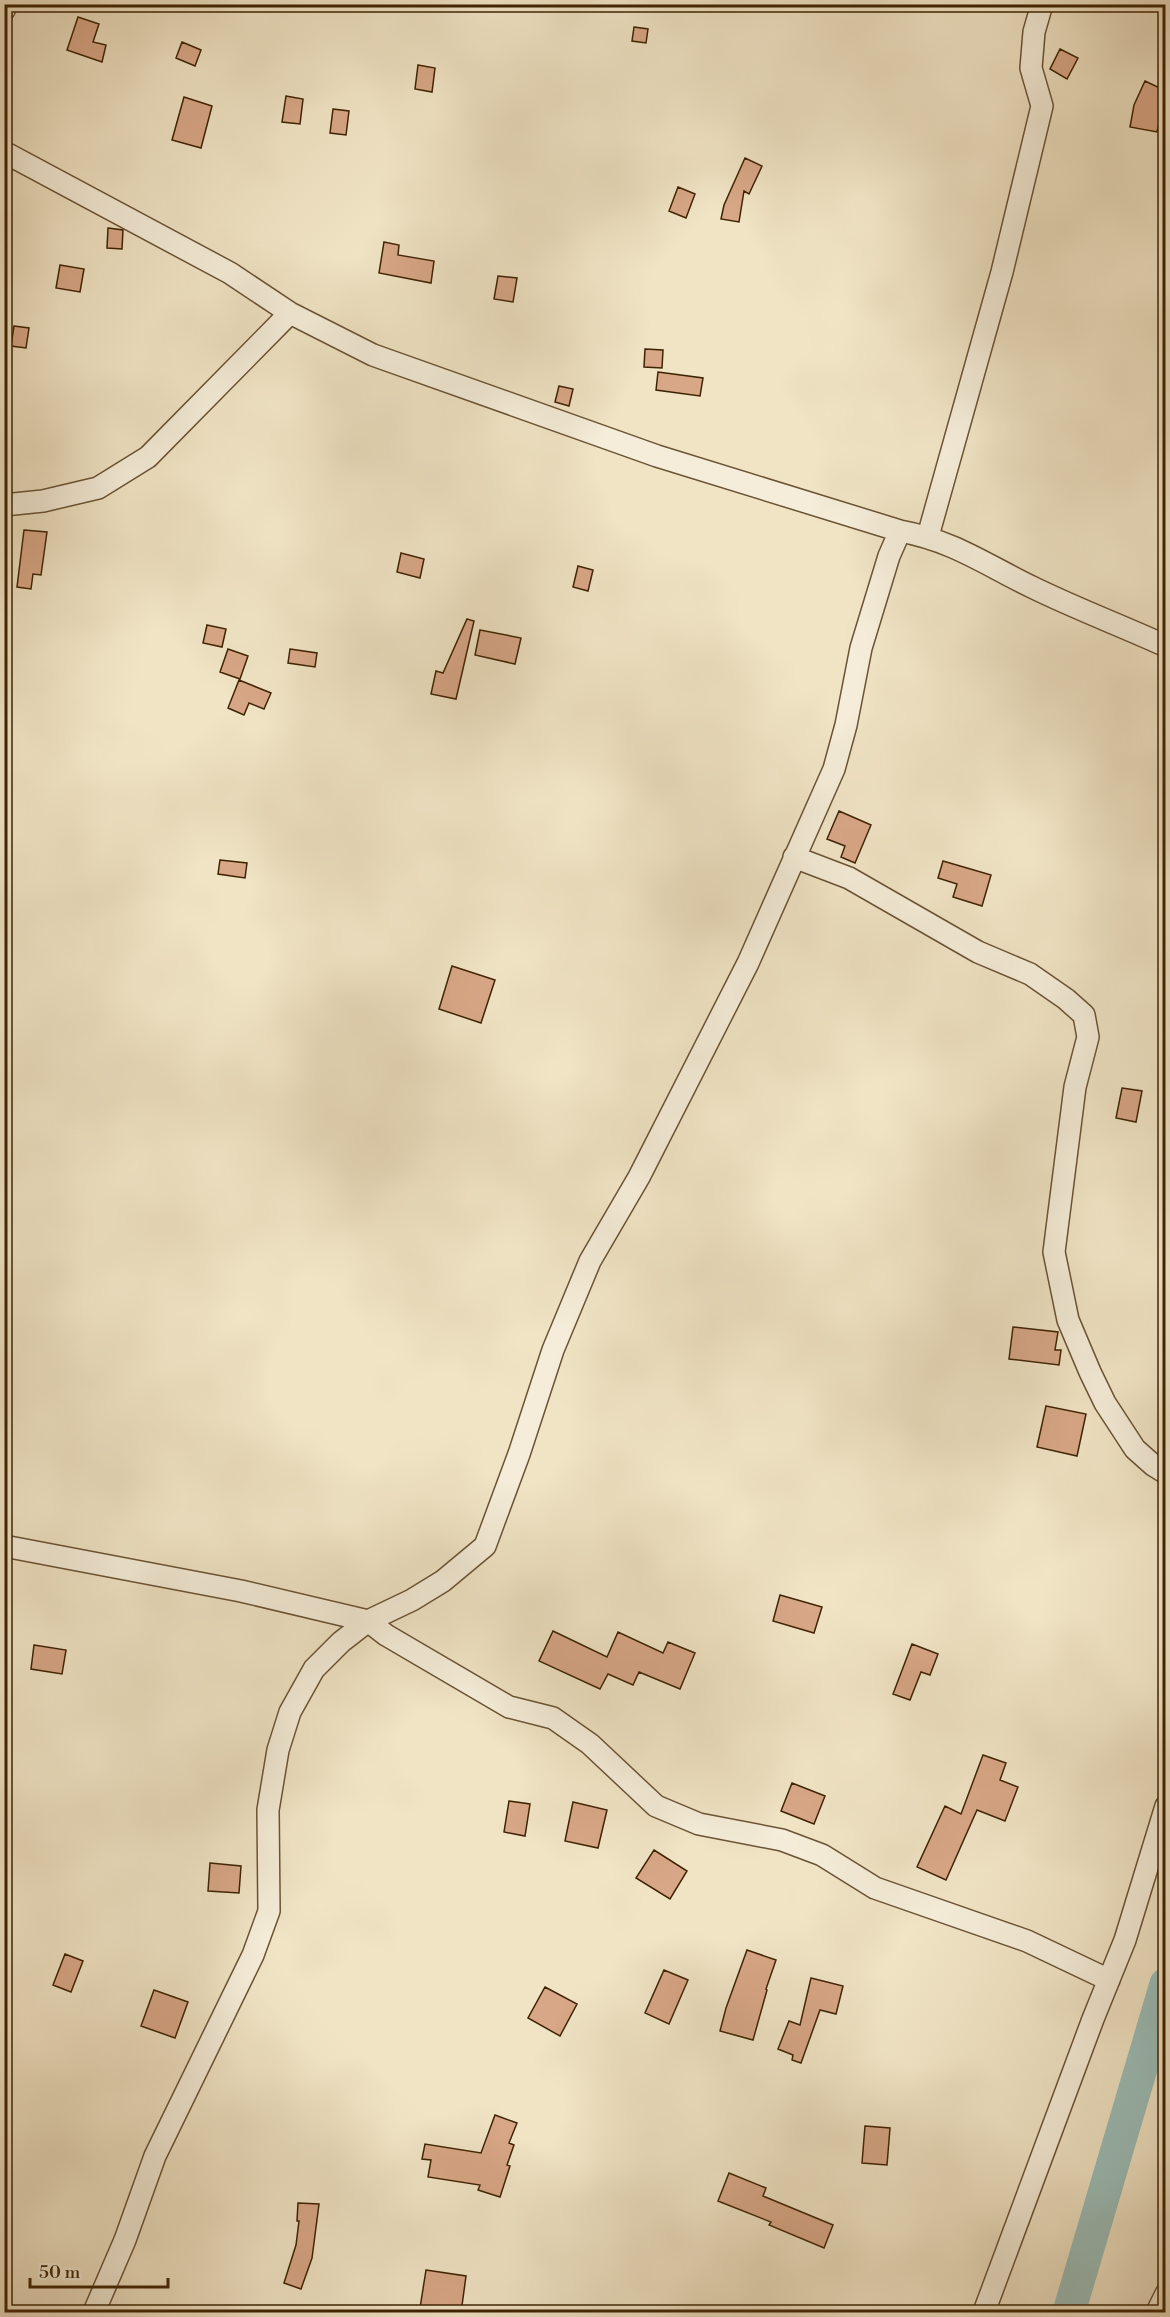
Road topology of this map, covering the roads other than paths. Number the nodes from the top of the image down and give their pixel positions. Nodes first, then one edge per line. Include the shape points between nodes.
1 (7, 4) edge
2 (1042, 4) edge
3 (4, 10) edge
4 (4, 152) edge
5 (290, 313) junction
6 (4, 505) edge
7 (900, 531) junction
8 (928, 536) junction
9 (1166, 646) edge
10 (794, 856) junction
11 (1166, 1473) edge
12 (4, 1546) edge
13 (368, 1621) junction
14 (1166, 1806) edge
15 (1108, 1980) junction
16 (1166, 2294) edge
17 (94, 2313) edge
18 (984, 2313) edge
19 (1157, 2313) edge

1 - 3 street
2 - 8 street via 1034,32 1031,68 1042,106 1002,272
4 - 5 street via 231,273
5 - 6 street via 148,457 98,488 43,501
5 - 7 street via 373,355 657,456
7 - 8 street
7 - 10 street via 861,648 834,769
8 - 9 street
10 - 11 street via 849,878 978,952 1030,974 1084,1015 1088,1037 1075,1087 1054,1252 1068,1320 1089,1372 1135,1449
10 - 13 street via 743,972 639,1177 590,1261 552,1350 485,1546 443,1581
12 - 13 street via 242,1591
13 - 15 street via 509,1707 552,1718 590,1744 656,1806 699,1824 782,1840 822,1855 875,1888 1027,1941
13 - 17 street via 314,1669 290,1712 278,1750 268,1810 269,1911 248,1965 155,2156
14 - 15 street via 1125,1940
15 - 18 street
16 - 19 street

